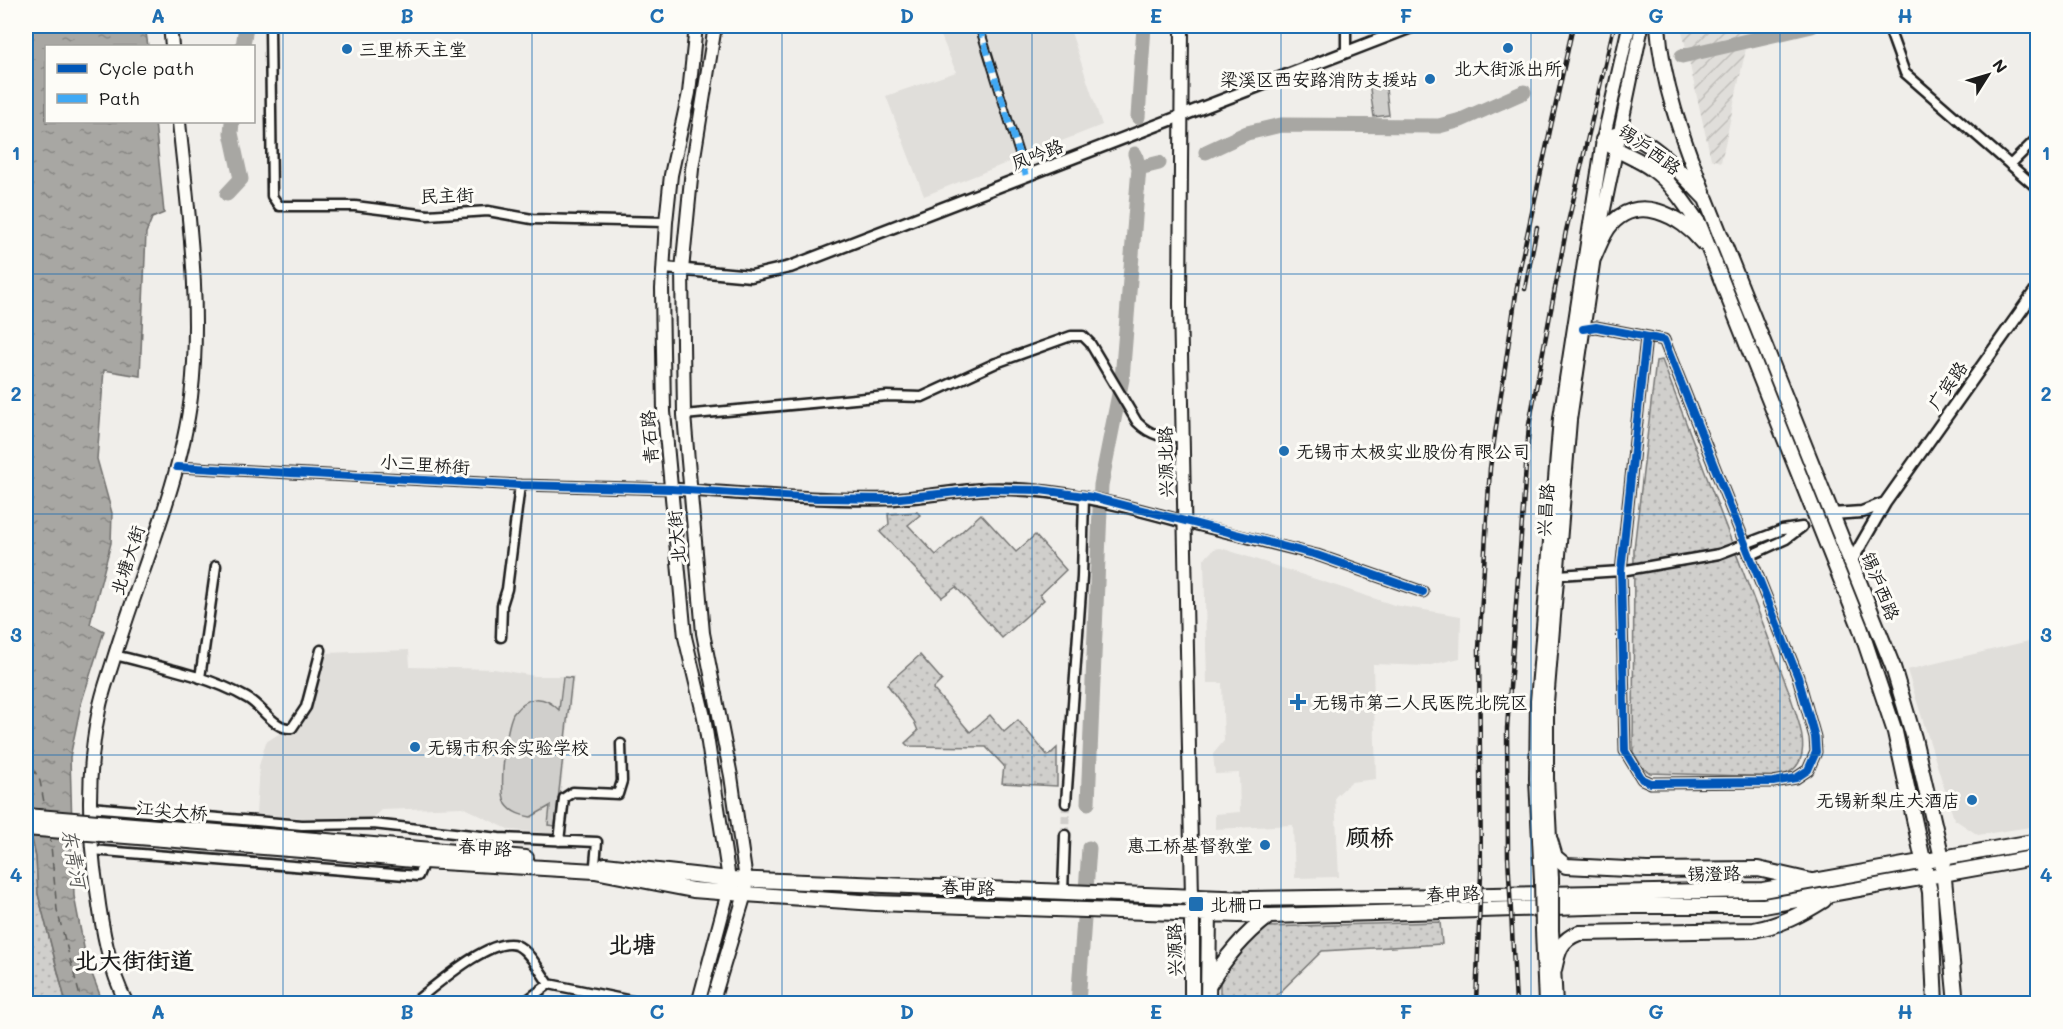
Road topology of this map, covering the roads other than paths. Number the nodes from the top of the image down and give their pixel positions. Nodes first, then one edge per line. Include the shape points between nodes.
1 (170, 26) edge
2 (270, 26) edge
3 (696, 26) edge
4 (715, 26) edge
5 (979, 26) edge
6 (1182, 26) edge
7 (1346, 26) edge
8 (1414, 26) edge
9 (1629, 26) edge
10 (1642, 26) edge
11 (1658, 26) edge
12 (1888, 27) edge
13 (172, 45) edge
14 (1346, 52) junction
15 (1181, 116) junction
16 (179, 123) edge
17 (1620, 134) junction
18 (2037, 137) edge
19 (1603, 140) junction
20 (1616, 151) junction
21 (2010, 165) junction
22 (1026, 176) junction
23 (2037, 189) edge
24 (1706, 199) junction
25 (666, 222) junction
26 (1711, 252) junction
27 (1594, 257) junction
28 (665, 268) junction
29 (682, 270) junction
30 (2037, 287) edge
31 (1583, 329) junction
32 (1646, 337) junction
33 (1771, 362) junction
34 (1757, 366) junction
35 (684, 415) junction
36 (1183, 437) junction
37 (177, 467) junction
38 (520, 485) junction
39 (671, 489) junction
40 (690, 490) junction
41 (1088, 496) junction
42 (1885, 503) junction
43 (1832, 514) junction
44 (1818, 520) junction
45 (1184, 522) junction
46 (1802, 527) junction
47 (1745, 546) junction
48 (1749, 556) junction
49 (1851, 562) junction
50 (216, 566) dead end
51 (1621, 571) junction
52 (1558, 575) junction
53 (1423, 592) dead end
54 (501, 637) dead end
55 (321, 650) dead end
56 (115, 655) junction
57 (200, 678) junction
58 (621, 744) dead end
59 (1066, 803) tunnel mouth
60 (90, 807) junction
61 (26, 816) edge
62 (26, 828) edge
63 (1065, 835) tunnel mouth
64 (1550, 840) junction
65 (559, 841) junction
66 (2037, 841) edge
67 (315, 845) junction
68 (92, 850) junction
69 (425, 855) junction
70 (2037, 857) edge
71 (1942, 858) junction
72 (1924, 861) junction
73 (595, 864) junction
74 (1945, 874) junction
75 (1927, 877) junction
76 (1546, 879) junction
77 (1816, 882) junction
78 (728, 886) junction
79 (745, 887) junction
80 (1070, 893) junction
81 (1832, 895) junction
82 (1192, 897) junction
83 (1387, 897) joint
84 (1208, 898) junction
85 (1624, 906) joint
86 (1191, 914) junction
87 (1209, 915) junction
88 (1269, 916) junction
89 (1547, 930) junction
90 (1554, 970) junction
91 (549, 984) junction
92 (1208, 987) junction
93 (619, 1001) edge
94 (128, 1004) edge
95 (412, 1004) edge
96 (522, 1004) edge
97 (647, 1004) edge
98 (698, 1004) edge
99 (712, 1004) edge
100 (1192, 1004) edge
101 (1208, 1004) edge
102 (1545, 1004) edge
103 (1556, 1004) edge
104 (1935, 1004) edge
105 (1956, 1004) edge

1 - 13 main road
2 - 25 street, 民主街 via 272,196 279,206 355,206 428,216 488,211 532,219
3 - 25 main road, 青石路 via 689,93 671,175
4 - 29 main road, 北大街 via 692,168
5 - 22 street
6 - 15 main road, 兴源北路
7 - 14 street
8 - 14 street, 凤吟路
9 - 19 main road, 兴昌路
10 - 17 main road, 兴昌路
11 - 24 main road via 1670,99
12 - 21 street via 1905,73
14 - 15 street, 凤吟路
15 - 22 street, 凤吟路
15 - 36 main road, 兴源北路
16 - 37 main road, 北塘大街 via 191,248 194,338 191,398
17 - 19 main road, 锡沪西路
17 - 20 main road, 兴昌路
17 - 24 main road, 锡沪西路 via 1656,151
18 - 21 street
19 - 20 main road, 锡沪西路
19 - 76 main road, 兴昌路 via 1560,418 1536,701 1536,778
20 - 26 main road, 锡沪西路 via 1633,157 1672,187 1699,224
20 - 27 main road, 兴昌路
21 - 23 street
22 - 29 street, 凤吟路 via 790,267 751,276
24 - 33 main road, 锡沪西路
25 - 28 main road, 青石路
26 - 27 main road via 1684,222 1671,214 1638,210 1615,221
26 - 34 main road, 锡沪西路
27 - 31 main road, 兴昌路
28 - 29 street, 凤吟路
28 - 39 main road, 青石路 via 664,411
29 - 35 main road, 北大街
30 - 42 street, 广宾路
31 - 32 street via 1596,327
31 - 52 main road, 兴昌路 via 1570,420
32 - 47 street via 1664,340
32 - 51 street
33 - 34 main road
33 - 43 main road, 锡沪西路
34 - 44 main road, 锡沪西路
35 - 36 street via 887,396 922,397 996,363 1071,336 1083,336 1148,432 1157,437
35 - 40 main road, 北大街
36 - 45 main road, 兴源北路
37 - 38 street, 小三里桥街
37 - 56 main road, 北塘大街
38 - 39 street, 小三里桥街
38 - 54 street
39 - 40 street
39 - 78 main road, 青石路 via 685,637 704,717
40 - 41 street via 880,499 987,489
40 - 79 main road, 北大街 via 703,633 731,776
41 - 45 street
41 - 59 street
42 - 43 street via 1862,512
42 - 49 street, 广宾路
43 - 49 main road, 锡沪西路
44 - 46 street
44 - 72 main road, 锡沪西路 via 1885,700
45 - 53 street via 1317,555
45 - 82 main road, 兴源北路
46 - 47 street via 1782,530
46 - 48 street
47 - 48 street
47 - 51 street
48 - 51 street via 1798,677 1815,737 1816,752 1808,770 1796,778 1773,782 1651,783 1642,779 1625,751
49 - 71 main road, 锡沪西路 via 1893,667
50 - 57 street
51 - 52 street
52 - 64 main road, 兴昌路 via 1547,702
55 - 57 street via 306,708 292,728 277,724 255,702 220,682
56 - 57 street
56 - 60 main road, 北塘大街 via 99,710
58 - 65 street via 622,781 618,794 573,792 564,798
60 - 65 street via 302,825 373,824
60 - 68 main road, 北塘大街
61 - 67 main road, 江尖大桥, bridge
62 - 67 main road, 江尖大桥, bridge
63 - 80 street
64 - 76 main road, 兴昌路
64 - 77 main road via 1555,857 1566,866 1758,869
65 - 73 street via 597,842
66 - 71 main road, 锡澄路
67 - 69 main road, 春申路
68 - 69 street via 418,876
68 - 94 main road, 北塘大街 via 100,916 117,984
69 - 73 main road, 春申路
69 - 78 main road, 春申路 via 595,872 693,890
70 - 74 main road, 锡澄路
71 - 72 main road, 锡澄路
71 - 74 main road, 锡沪西路
72 - 75 main road, 锡沪西路
72 - 77 main road, 锡澄路
73 - 78 main road, 春申路
74 - 75 main road, 锡澄路
74 - 105 main road, 锡沪西路
75 - 81 main road, 锡澄路
75 - 104 main road, 锡沪西路
76 - 89 main road, 兴昌路, bridge
77 - 83 main road, 锡澄路 via 1763,890
78 - 79 main road, 春申路
78 - 98 main road
79 - 80 main road, 春申路
79 - 86 main road, 春申路 via 875,903
79 - 99 main road, 北大街
80 - 82 main road, 春申路
81 - 85 main road, 锡澄路 via 1764,906
81 - 90 main road via 1794,919 1754,930 1579,933 1567,937 1558,949
82 - 84 main road, 春申路
82 - 86 main road, 兴源路
83 - 84 main road, 春申路
84 - 87 main road, 兴源路
85 - 88 main road, 春申路
86 - 87 main road, 春申路
86 - 100 main road, 兴源路
87 - 88 main road, 春申路
87 - 92 main road, 兴源路
88 - 92 main road via 1221,962
89 - 90 main road, 兴昌路
89 - 102 main road, 兴昌路
90 - 103 main road, 兴昌路
91 - 93 street
91 - 95 street via 518,945 508,944 482,952
91 - 96 street
92 - 101 main road, 兴源路
93 - 97 street

